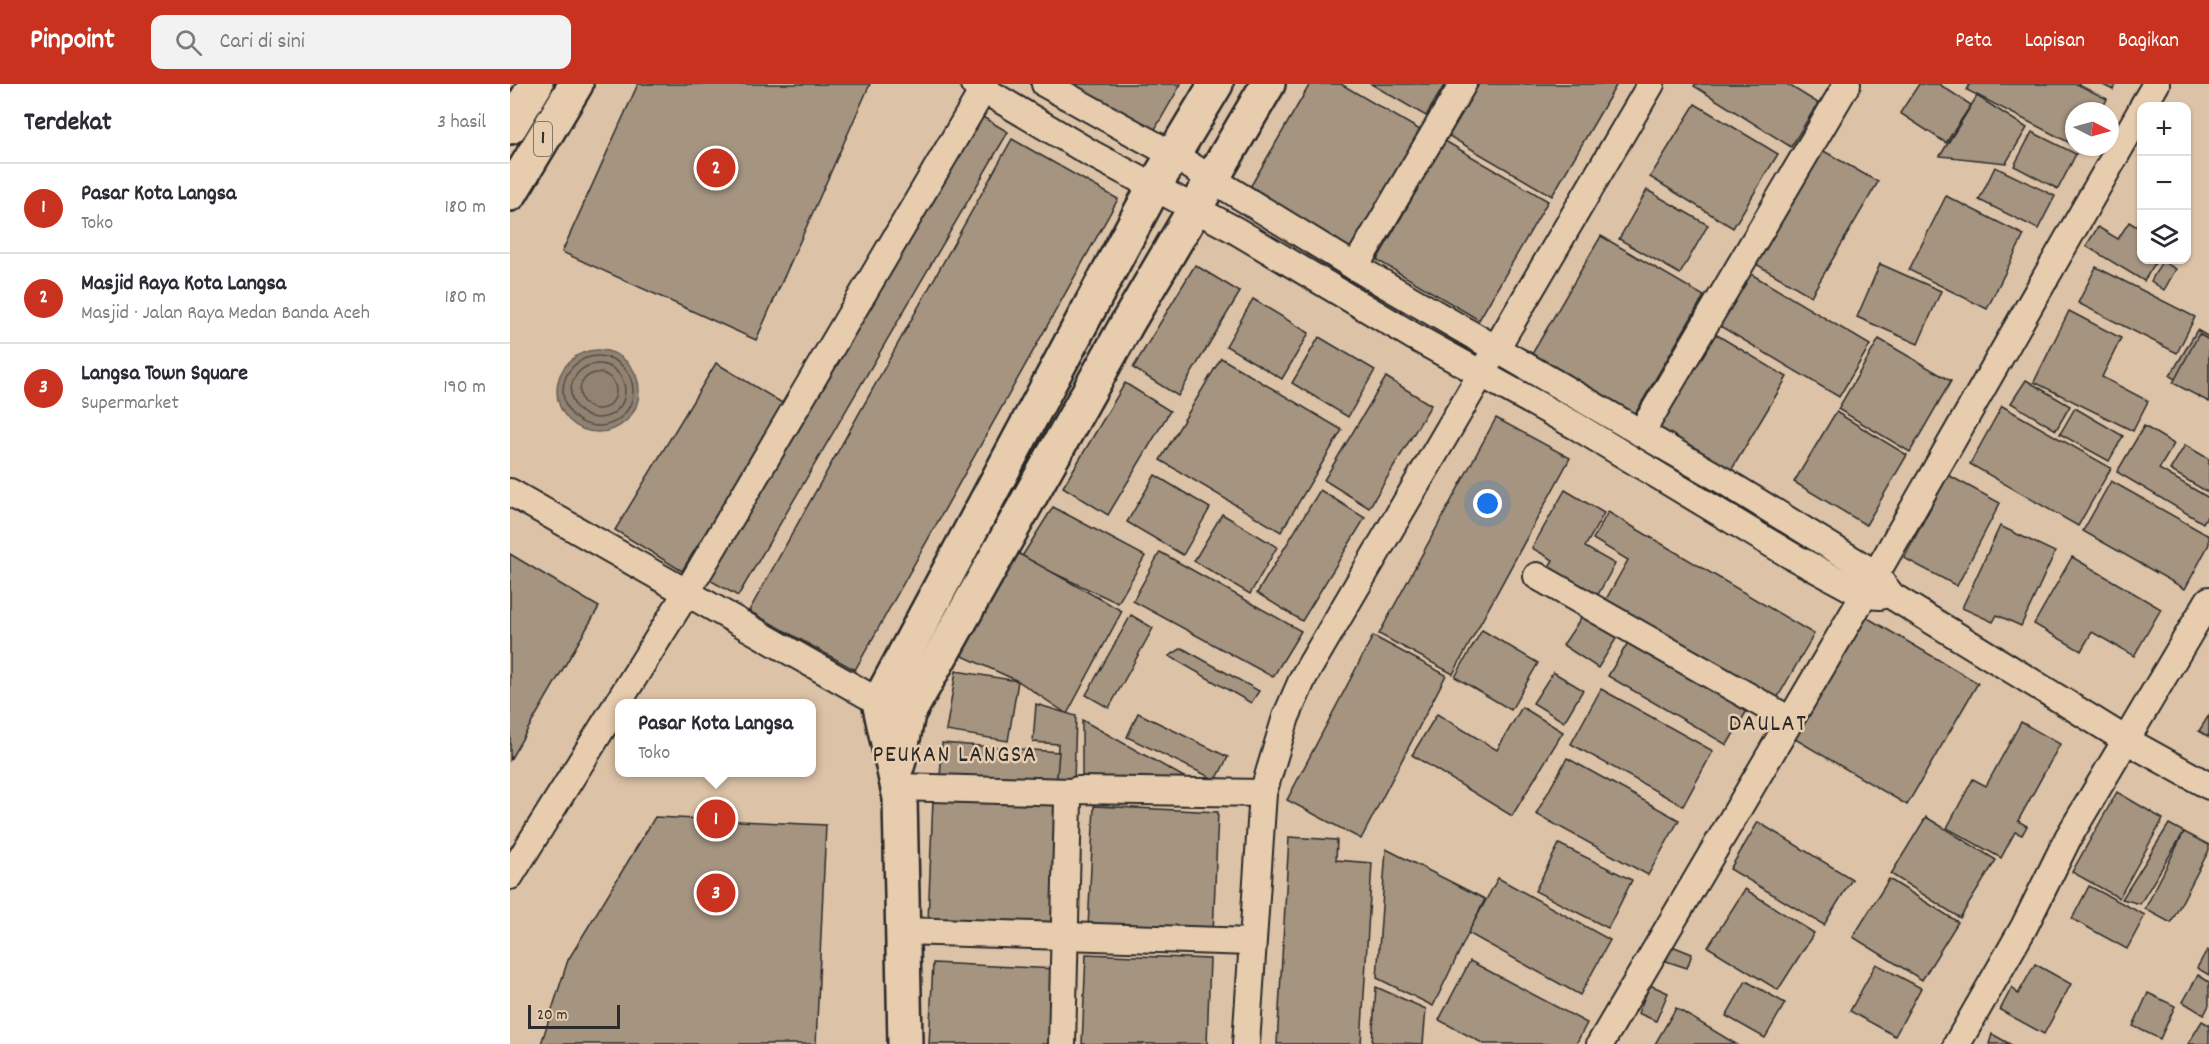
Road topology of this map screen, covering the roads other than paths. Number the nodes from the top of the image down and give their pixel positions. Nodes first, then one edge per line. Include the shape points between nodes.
1 (536, 84) edge
2 (576, 84) edge
3 (1046, 84) edge
4 (1216, 84) edge
5 (1268, 84) edge
6 (1462, 84) edge
7 (1651, 84) edge
8 (1846, 84) edge
9 (2156, 84) edge
10 (978, 87) edge
11 (2146, 102) edge
12 (513, 116) edge
13 (2137, 117) edge
14 (1173, 155) junction
15 (1211, 180) junction
16 (1154, 187) junction
17 (510, 194) edge
18 (1195, 210) junction
19 (1355, 267) junction
20 (1495, 348) junction
21 (1482, 373) junction
22 (1641, 433) junction
23 (1009, 458) junction
24 (1042, 475) junction
25 (510, 492) edge
26 (1537, 576) dead end
27 (1869, 584) junction
28 (687, 592) junction
29 (2209, 600) edge
30 (620, 699) edge
31 (615, 708) edge
32 (894, 708) junction
33 (1790, 720) junction
34 (2126, 740) junction
35 (898, 782) junction
36 (2209, 786) edge
37 (1071, 792) junction
38 (1263, 793) junction
39 (510, 876) edge
40 (903, 931) junction
41 (1065, 936) junction
42 (1252, 942) junction
43 (905, 1044) edge
44 (1062, 1044) edge
45 (1246, 1044) edge
46 (1599, 1044) edge
47 (1957, 1044) edge

1 - 12 main road, 1
2 - 17 main road, 1
3 - 14 street
4 - 14 main road
5 - 15 main road
6 - 19 street
7 - 20 street
8 - 22 street
9 - 11 street
10 - 16 street
10 - 28 street
13 - 27 street
14 - 15 street
14 - 16 main road
15 - 18 main road
15 - 19 street
16 - 18 street
16 - 23 main road
18 - 21 street
18 - 24 main road
19 - 20 street
20 - 21 street
20 - 22 street
21 - 27 street via 1790,555
21 - 38 street via 1303,678 1286,717
22 - 27 street
23 - 24 main road
23 - 32 main road
24 - 32 main road
25 - 28 street
26 - 33 street
27 - 33 street
27 - 34 street
28 - 30 street
28 - 32 street
29 - 34 street
31 - 39 street
32 - 35 main road
33 - 46 street
34 - 36 street
34 - 47 street via 2068,838 2024,927
35 - 37 street
35 - 40 main road
37 - 38 street
37 - 41 street
38 - 42 street
40 - 41 street
40 - 43 main road
41 - 42 street
41 - 44 street
42 - 45 street

